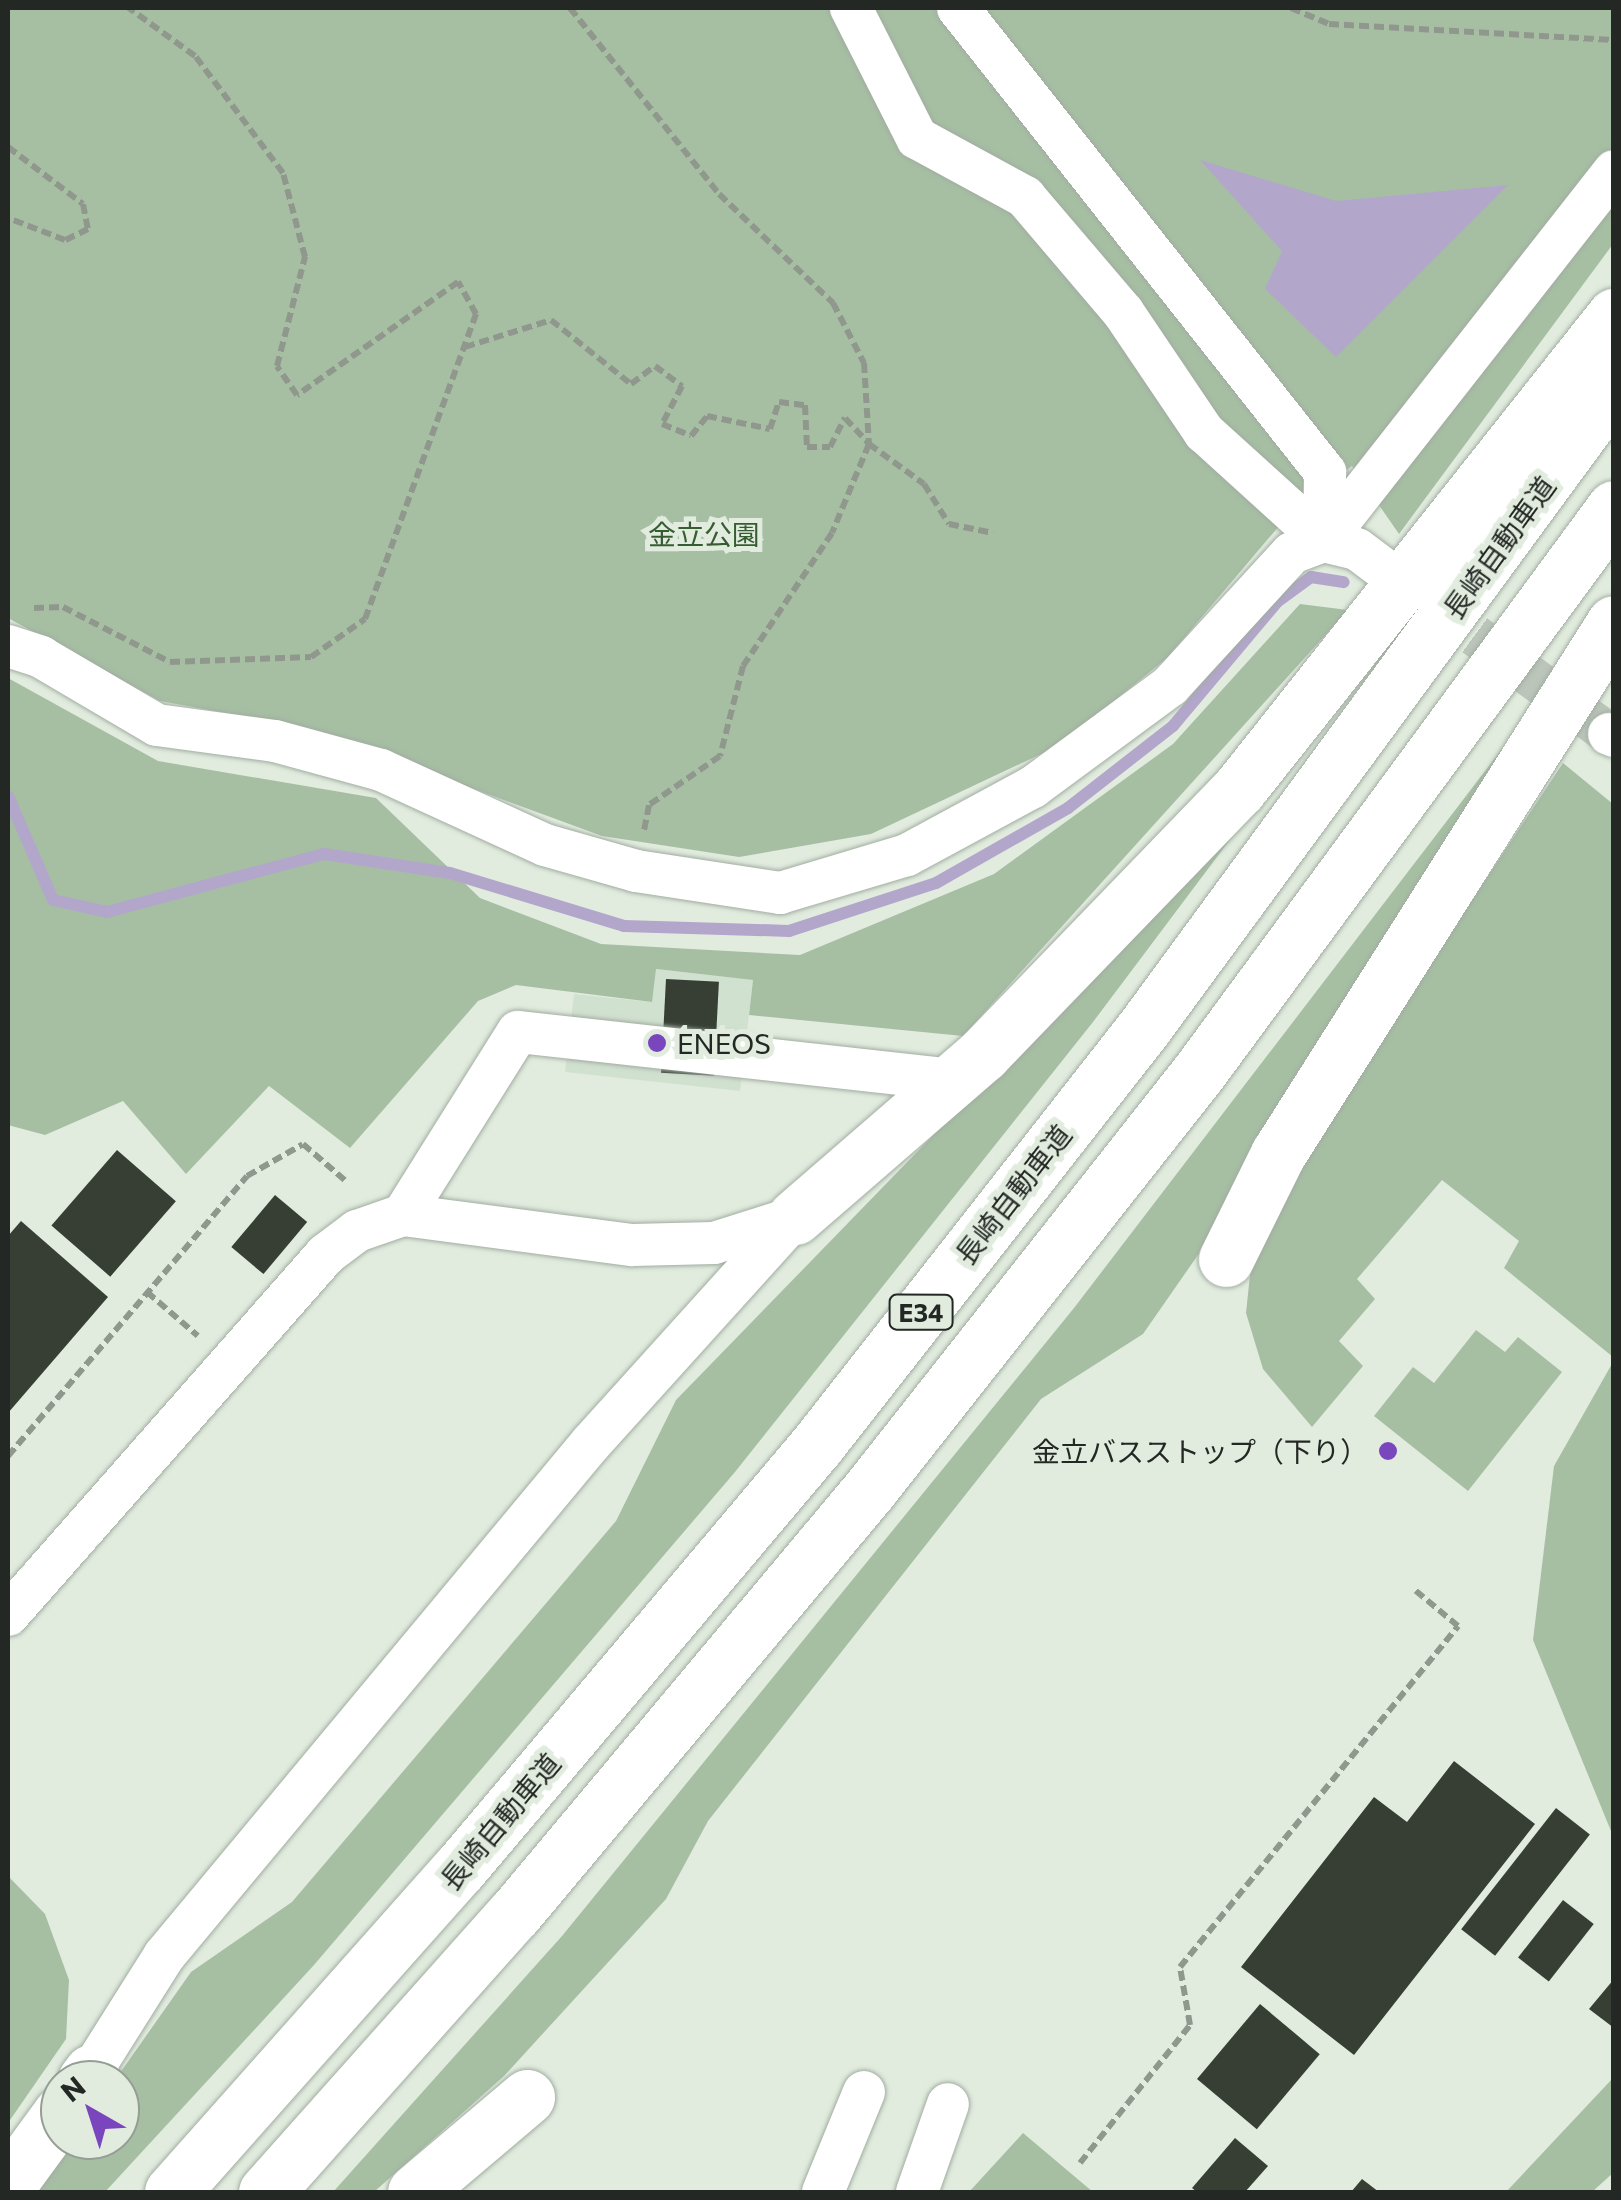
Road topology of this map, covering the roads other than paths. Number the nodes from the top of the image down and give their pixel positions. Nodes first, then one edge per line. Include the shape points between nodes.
1 (851, 8) edge
2 (958, 8) edge
3 (1614, 171) edge
4 (1614, 316) edge
5 (1614, 388) edge
6 (1614, 508) edge
7 (1324, 541) junction
8 (1381, 566) dead end
9 (1614, 623) edge
10 (8, 646) edge
11 (954, 1080) junction
12 (403, 1215) junction
13 (795, 1217) junction
14 (1226, 1258) dead end
15 (8, 1614) edge
16 (97, 2060) edge
17 (864, 2092) dead end
18 (527, 2098) dead end
19 (948, 2104) dead end
20 (40, 2141) edge
21 (8, 2185) edge
22 (172, 2192) edge
23 (266, 2192) edge
24 (414, 2192) edge
25 (823, 2192) edge
26 (917, 2192) edge

1 - 7 street via 917,138 1025,197 1123,312 1204,432
2 - 7 street via 1325,472
3 - 7 street
4 - 11 highway via 1240,789
5 - 22 highway, 長崎自動車道 / E34 via 1143,1029 829,1429 460,1868
6 - 23 highway, E34 via 1211,1056 870,1488 514,1913
7 - 8 street via 1357,549
7 - 10 street via 1292,553 1170,686 1033,787 907,855 780,893 636,872 545,845 381,770 275,741 157,725 41,657
9 - 14 highway via 1278,1154
11 - 12 street via 518,1032
11 - 13 highway
12 - 13 street via 632,1246 714,1244
12 - 15 street via 357,1230 325,1255
13 - 16 street via 592,1443 164,1956
17 - 25 street
18 - 24 highway
19 - 26 street
20 - 21 highway

